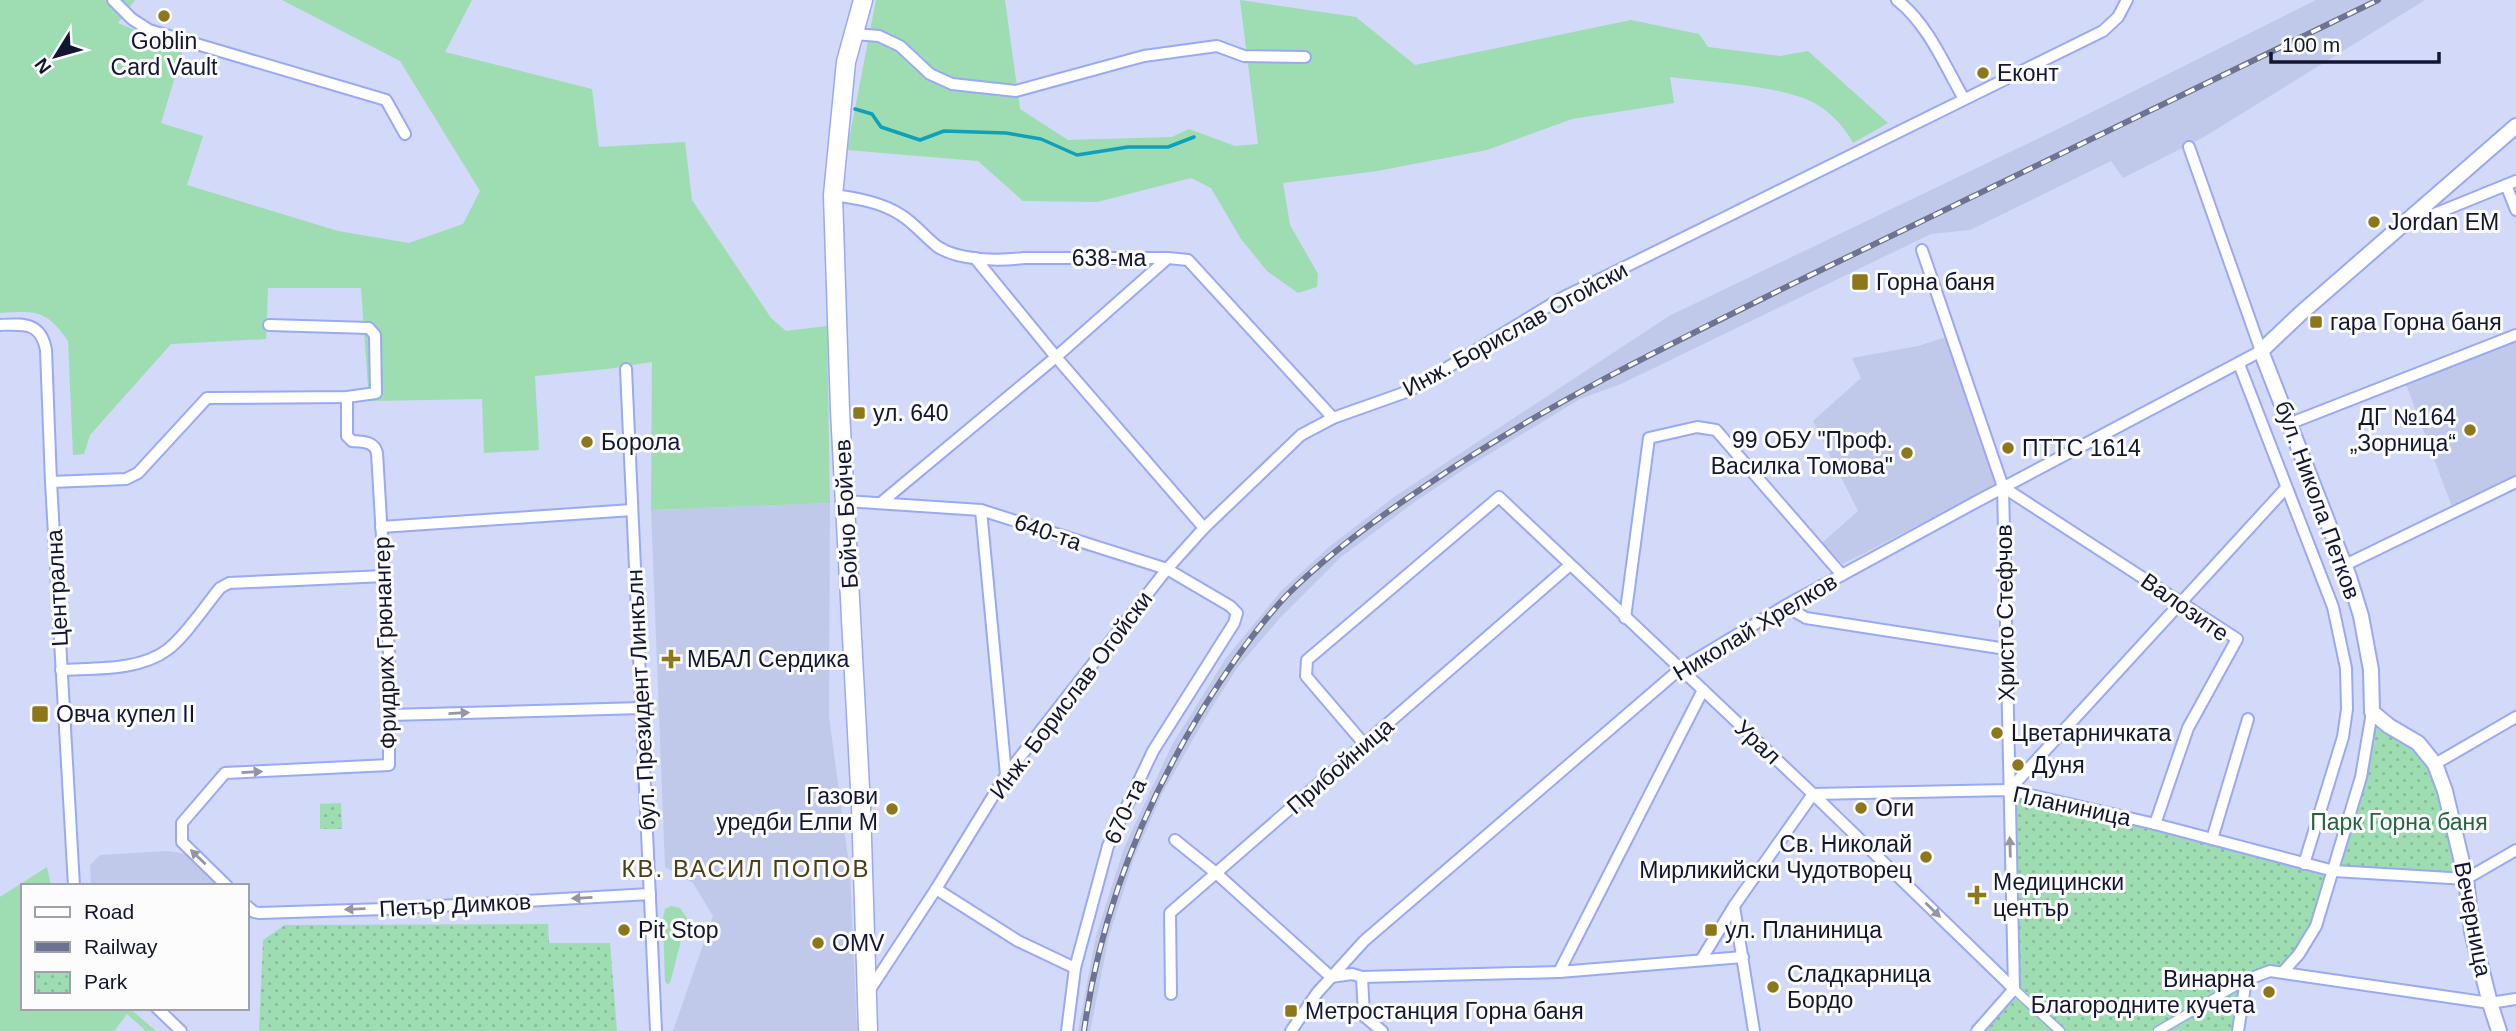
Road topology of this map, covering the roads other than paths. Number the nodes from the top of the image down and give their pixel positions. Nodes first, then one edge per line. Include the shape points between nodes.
1 (113, 0) edge
2 (863, 0) edge
3 (1897, 0) edge
4 (2127, 0) edge
5 (854, 34) junction
6 (1305, 57) dead end
7 (1965, 99) junction
8 (2516, 126) edge
9 (405, 134) dead end
10 (2189, 147) dead end
11 (2511, 183) edge
12 (833, 195) junction
13 (2516, 210) edge
14 (2397, 229) junction
15 (1922, 250) dead end
16 (975, 258) junction
17 (1168, 258) junction
18 (0, 325) edge
19 (268, 325) dead end
20 (2516, 335) edge
21 (2261, 351) junction
22 (1056, 357) junction
23 (2239, 364) junction
24 (626, 369) dead end
25 (347, 397) junction
26 (1333, 418) junction
27 (2291, 423) junction
28 (51, 482) junction
29 (2516, 482) edge
30 (2003, 487) junction
31 (2286, 488) junction
32 (845, 501) junction
33 (883, 501) junction
34 (632, 510) junction
35 (981, 510) junction
36 (381, 527) junction
37 (1205, 528) junction
38 (1570, 565) junction
39 (2345, 565) junction
40 (1167, 569) junction
41 (1842, 575) junction
42 (385, 576) junction
43 (2182, 603) junction
44 (1785, 607) junction
45 (1237, 613) joint
46 (1625, 618) junction
47 (2006, 649) junction
48 (1680, 668) junction
49 (61, 670) junction
50 (1703, 690) junction
51 (642, 708) junction
52 (2372, 712) junction
53 (390, 715) junction
54 (2516, 717) edge
55 (2248, 719) dead end
56 (1364, 745) junction
57 (2435, 764) junction
58 (1006, 775) junction
59 (2009, 790) junction
60 (1813, 794) junction
61 (2155, 824) junction
62 (2211, 839) junction
63 (1175, 841) dead end
64 (2516, 849) edge
65 (2304, 864) junction
66 (2334, 871) junction
67 (1216, 873) junction
68 (2466, 879) junction
69 (75, 884) edge
70 (225, 884) edge
71 (936, 889) junction
72 (650, 894) junction
73 (248, 906) edge
74 (1734, 906) junction
75 (1742, 957) junction
76 (1701, 960) junction
77 (1075, 968) junction
78 (1559, 972) junction
79 (2283, 972) junction
80 (1362, 976) junction
81 (1331, 977) junction
82 (2246, 980) junction
83 (2014, 989) junction
84 (866, 994) junction
85 (1171, 995) dead end
86 (2516, 999) edge
87 (2490, 1003) junction
88 (159, 1010) edge
89 (181, 1031) edge
90 (656, 1031) edge
91 (868, 1031) edge
92 (1066, 1031) edge
93 (1292, 1031) edge
94 (1382, 1031) edge
95 (1754, 1031) edge
96 (1977, 1031) edge
97 (2060, 1031) edge
98 (2158, 1031) edge
99 (2238, 1031) edge
100 (2499, 1031) edge

1 - 9 street via 149,30 386,100
2 - 5 highway, Бойчо Бойчев
3 - 7 street via 1924,30
4 - 7 street, Инж. Борислав Огойски via 2103,31
5 - 6 street via 879,36 900,46 930,74 952,84 1016,91 1143,56 1217,46 1244,56
5 - 12 highway, Бойчо Бойчев via 845,74
7 - 26 street, Инж. Борислав Огойски via 1560,299 1409,391
8 - 14 street
10 - 21 street
11 - 13 street
11 - 14 street
12 - 16 street, 638-ма via 882,206 902,215 941,249
12 - 32 highway, Бойчо Бойчев
14 - 21 street
15 - 30 street, Христо Стефчов
16 - 17 street, 638-ма
16 - 22 street
17 - 22 street
17 - 26 street, 638-ма via 1188,260
18 - 28 street, Централна via 26,324 44,340
19 - 25 street via 369,328 375,335 377,390
20 - 27 street
21 - 23 street, Николай Хрелков
21 - 27 street, бул. Никола Петков
22 - 33 street
22 - 37 street
23 - 30 street, Николай Хрелков
23 - 31 street, бул. Никола Петков
24 - 34 street, бул. Президент Линкълн
25 - 28 street via 207,398 147,465 126,479
25 - 36 street, Фридрих Грюнангер via 347,436 376,447
26 - 37 street, Инж. Борислав Огойски via 1301,435
27 - 39 street, бул. Никола Петков
28 - 49 street, Централна
29 - 39 street
30 - 41 street, Николай Хрелков
30 - 43 street, Валозите
30 - 47 street, Христо Стефчов
31 - 43 street
31 - 65 street, бул. Никола Петков via 2333,607 2346,667 2343,737
32 - 33 street, 640-та
32 - 84 highway, Бойчо Бойчев
33 - 35 street, 640-та
34 - 36 street
34 - 51 street, бул. Президент Линкълн
35 - 40 street, 640-та
35 - 58 street
36 - 42 street, Фридрих Грюнангер
37 - 40 street, Инж. Борислав Огойски
38 - 46 street, Урал
38 - 56 street, Прибойница
38 - 56 street, Урал via 1499,497 1307,660 1306,676
39 - 52 street, бул. Никола Петков via 2371,670
40 - 45 street, 640-та
40 - 58 street, Инж. Борислав Огойски
41 - 44 street, Николай Хрелков
41 - 46 street via 1716,430 1697,428 1649,438
42 - 49 street via 229,583 169,649 156,657 128,666
42 - 53 street, Фридрих Грюнангер
43 - 59 street
43 - 61 street, Валозите via 2237,639 2188,728
44 - 47 street via 1806,618
44 - 48 street, Николай Хрелков
45 - 77 street, 670-та via 1153,751 1108,846
46 - 48 street, Урал
47 - 59 street, Христо Стефчов
48 - 50 street, Урал
48 - 81 street, Николай Хрелков via 1364,941
49 - 69 street, Централна
50 - 60 street, Урал
50 - 78 street
53 -> 51 street
51 - 72 street, бул. Президент Линкълн
52 - 57 street, Вечерница via 2418,743
52 - 66 street, бул. Никола Петков via 2361,777
70 -> 53 street, Фридрих Грюнангер via 182,842 181,823 225,773 389,765
54 - 57 street
55 - 62 street
56 - 67 street, Прибойница
57 - 68 street, Вечерница
58 - 71 street, Инж. Борислав Огойски
59 - 60 street, Планиница
59 - 61 street, Планиница
83 -> 59 street, Христо Стефчов
60 - 74 street
60 -> 83 street, Урал
61 - 62 street, Планиница
62 - 65 street, Планиница
63 - 67 street
64 - 68 street
65 - 66 street, Планиница
66 - 68 street, Планиница
66 - 79 street, бул. Никола Петков via 2316,926
67 - 81 street
67 - 85 street, Прибойница via 1170,913
68 - 87 street, Вечерница via 2472,932
71 - 77 street via 1018,941
71 - 84 street, Инж. Борислав Огойски
72 -> 73 street, Петър Димков via 260,912
72 - 90 street, бул. Президент Линкълн
74 - 75 street
74 - 76 street
75 - 76 street
75 - 95 street
76 - 78 street
77 - 92 street, 670-та
78 - 80 street
79 - 82 street via 2270,971
79 - 87 street
80 - 81 street
80 - 94 street via 1364,1016
81 - 93 street, Николай Хрелков
82 - 98 street
82 - 99 street
83 - 96 street
83 - 97 street
84 - 91 highway, Бойчо Бойчев
86 - 87 street
87 - 100 street, Вечерница
88 - 89 street

